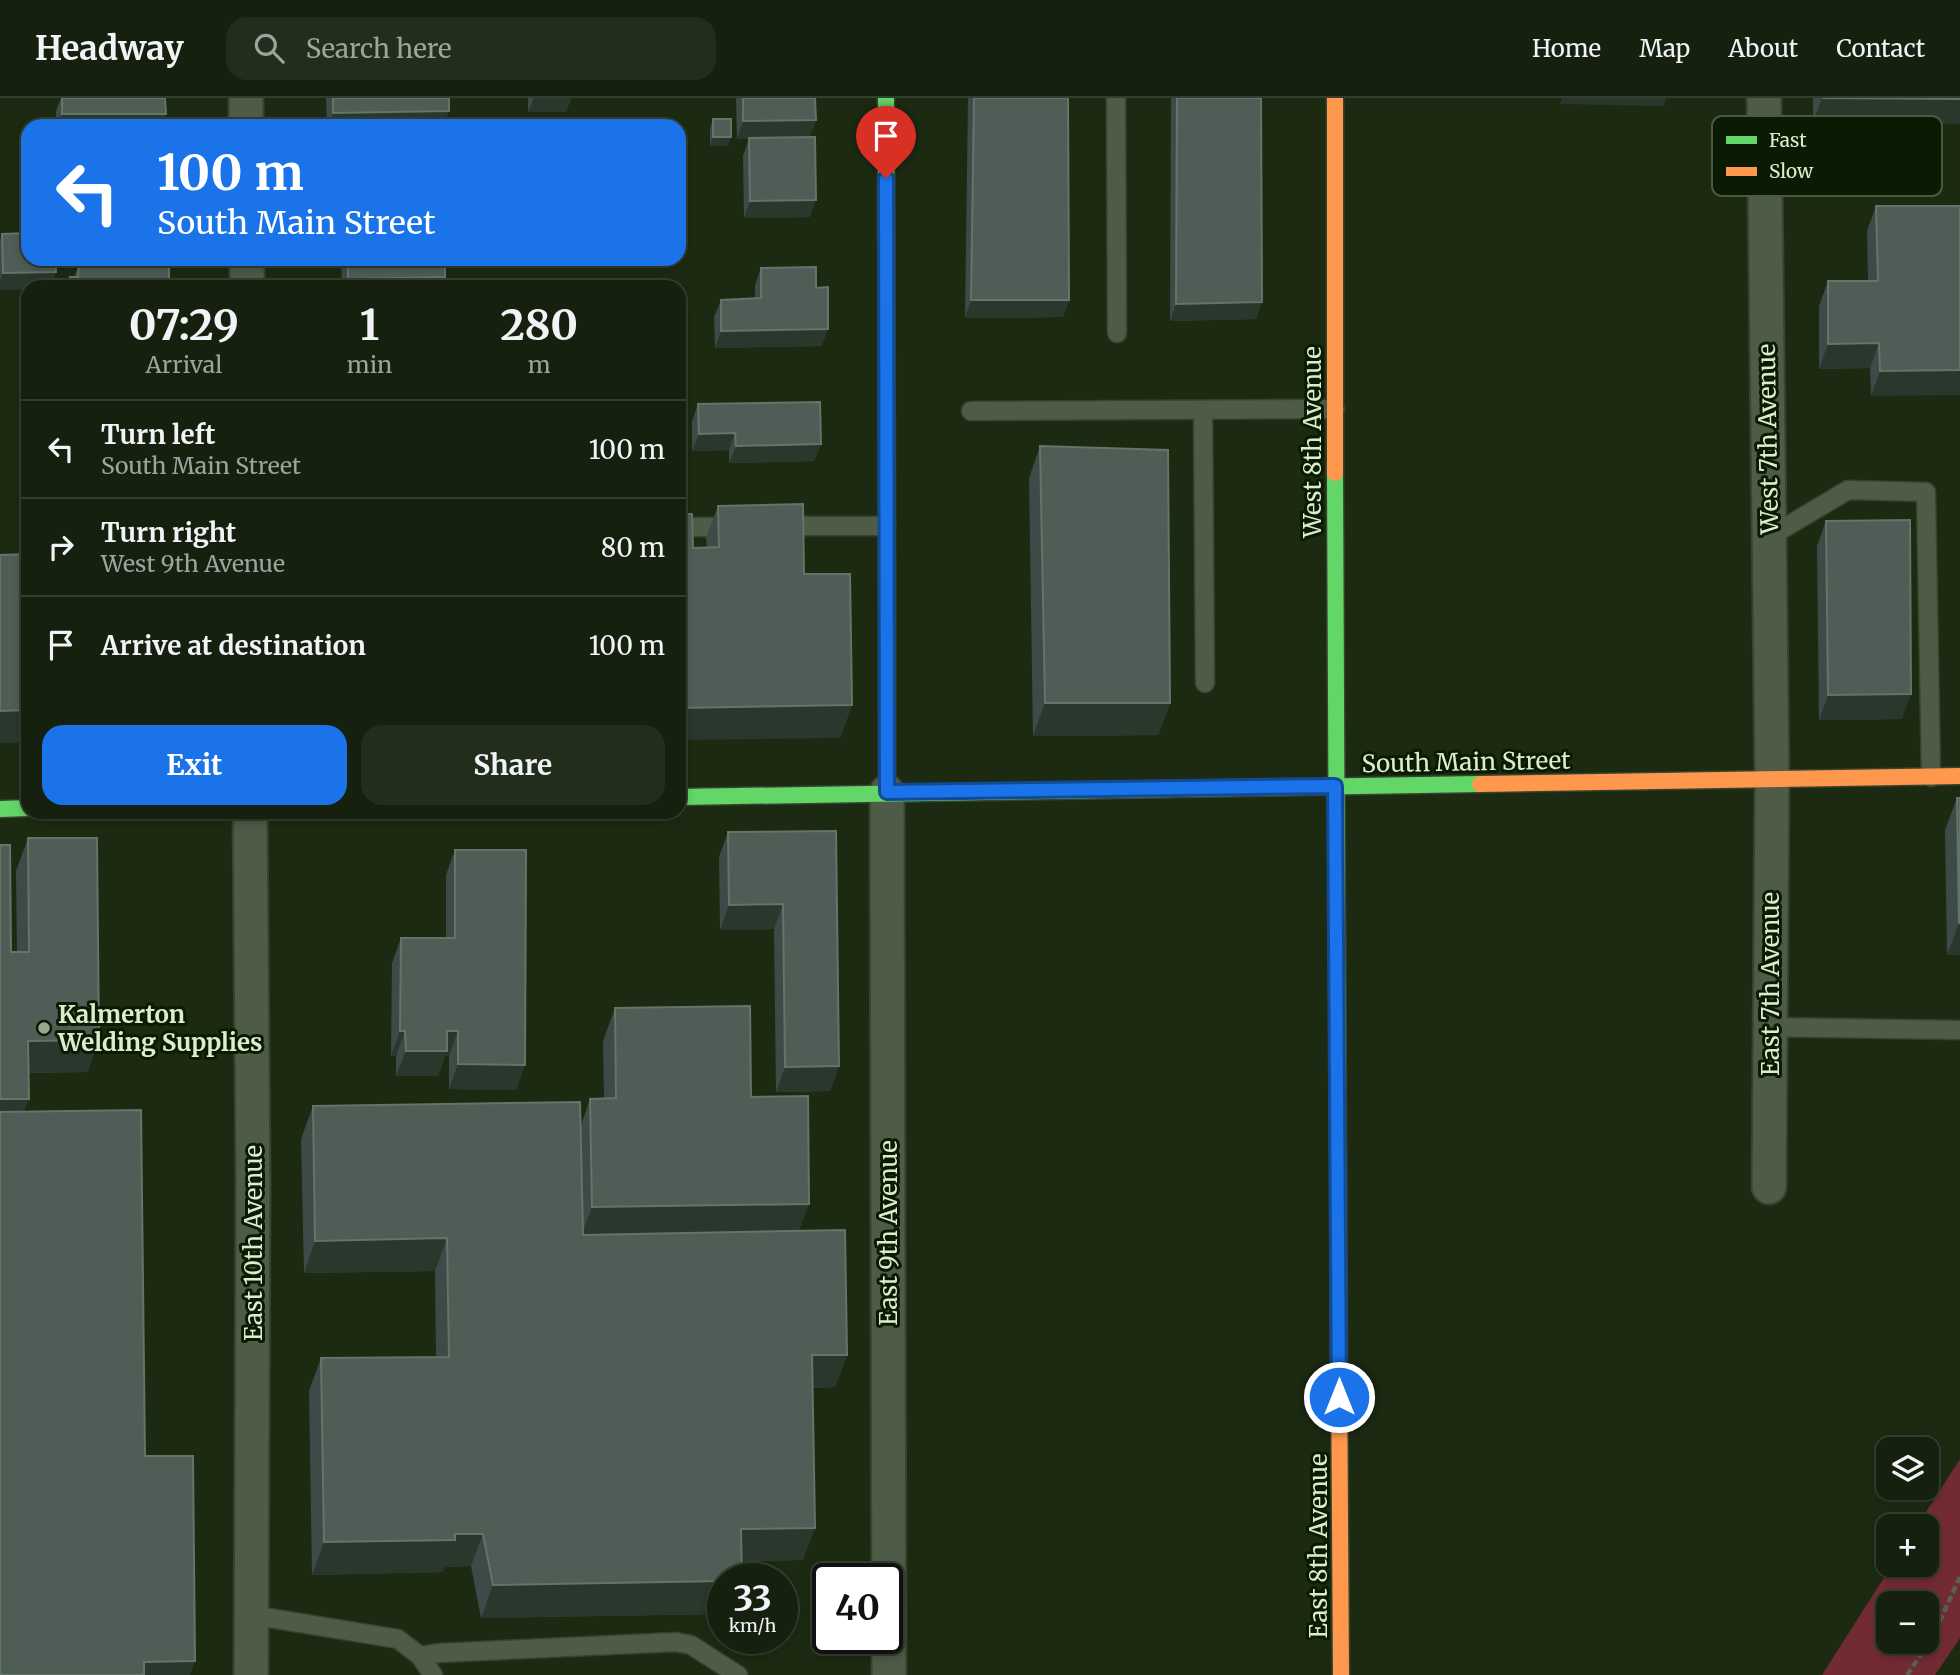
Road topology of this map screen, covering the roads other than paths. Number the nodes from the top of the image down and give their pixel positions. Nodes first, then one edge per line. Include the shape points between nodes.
1 (246, 98) edge
2 (886, 98) edge
3 (1116, 98) edge
4 (1335, 98) edge
5 (1764, 98) edge
6 (1764, 116) edge
7 (246, 119) edge
8 (1765, 196) edge
9 (1117, 333) dead end
10 (1335, 409) junction
11 (971, 411) dead end
12 (1203, 411) junction
13 (886, 526) junction
14 (686, 527) edge
15 (1769, 537) junction
16 (1205, 683) dead end
17 (1960, 776) edge
18 (1931, 777) junction
19 (1772, 781) junction
20 (1335, 786) junction
21 (887, 792) junction
22 (686, 797) edge
23 (21, 808) edge
24 (0, 809) edge
25 (250, 819) edge
26 (1770, 1027) junction
27 (1960, 1030) edge
28 (1769, 1187) dead end
29 (251, 1615) junction
30 (420, 1656) junction
31 (251, 1675) edge
32 (433, 1675) edge
33 (738, 1675) edge
34 (889, 1675) edge
35 (1341, 1675) edge

1 - 7 street
2 - 13 main road
3 - 9 lane
4 - 10 main road, West 8th Avenue
5 - 6 street, West 7th Avenue
8 - 15 street, West 7th Avenue
10 - 12 lane
10 - 20 main road, West 8th Avenue
11 - 12 lane
12 - 16 lane
13 - 14 lane
13 - 21 main road
15 - 18 lane via 1848,490 1926,492
15 - 19 street, West 7th Avenue
17 - 18 main road, South Main Street
18 - 19 main road, South Main Street
19 - 20 main road, South Main Street
19 - 26 street, East 7th Avenue
20 - 21 main road, South Main Street
20 - 35 main road, East 8th Avenue
21 - 22 main road, South Main Street
21 - 34 street, East 9th Avenue
23 - 24 main road
25 - 29 street, East 10th Avenue
26 - 27 lane
26 - 28 street, East 7th Avenue
29 - 30 lane via 398,1639
29 - 31 street, East 10th Avenue
30 - 32 lane
30 - 33 lane via 676,1642 691,1646

